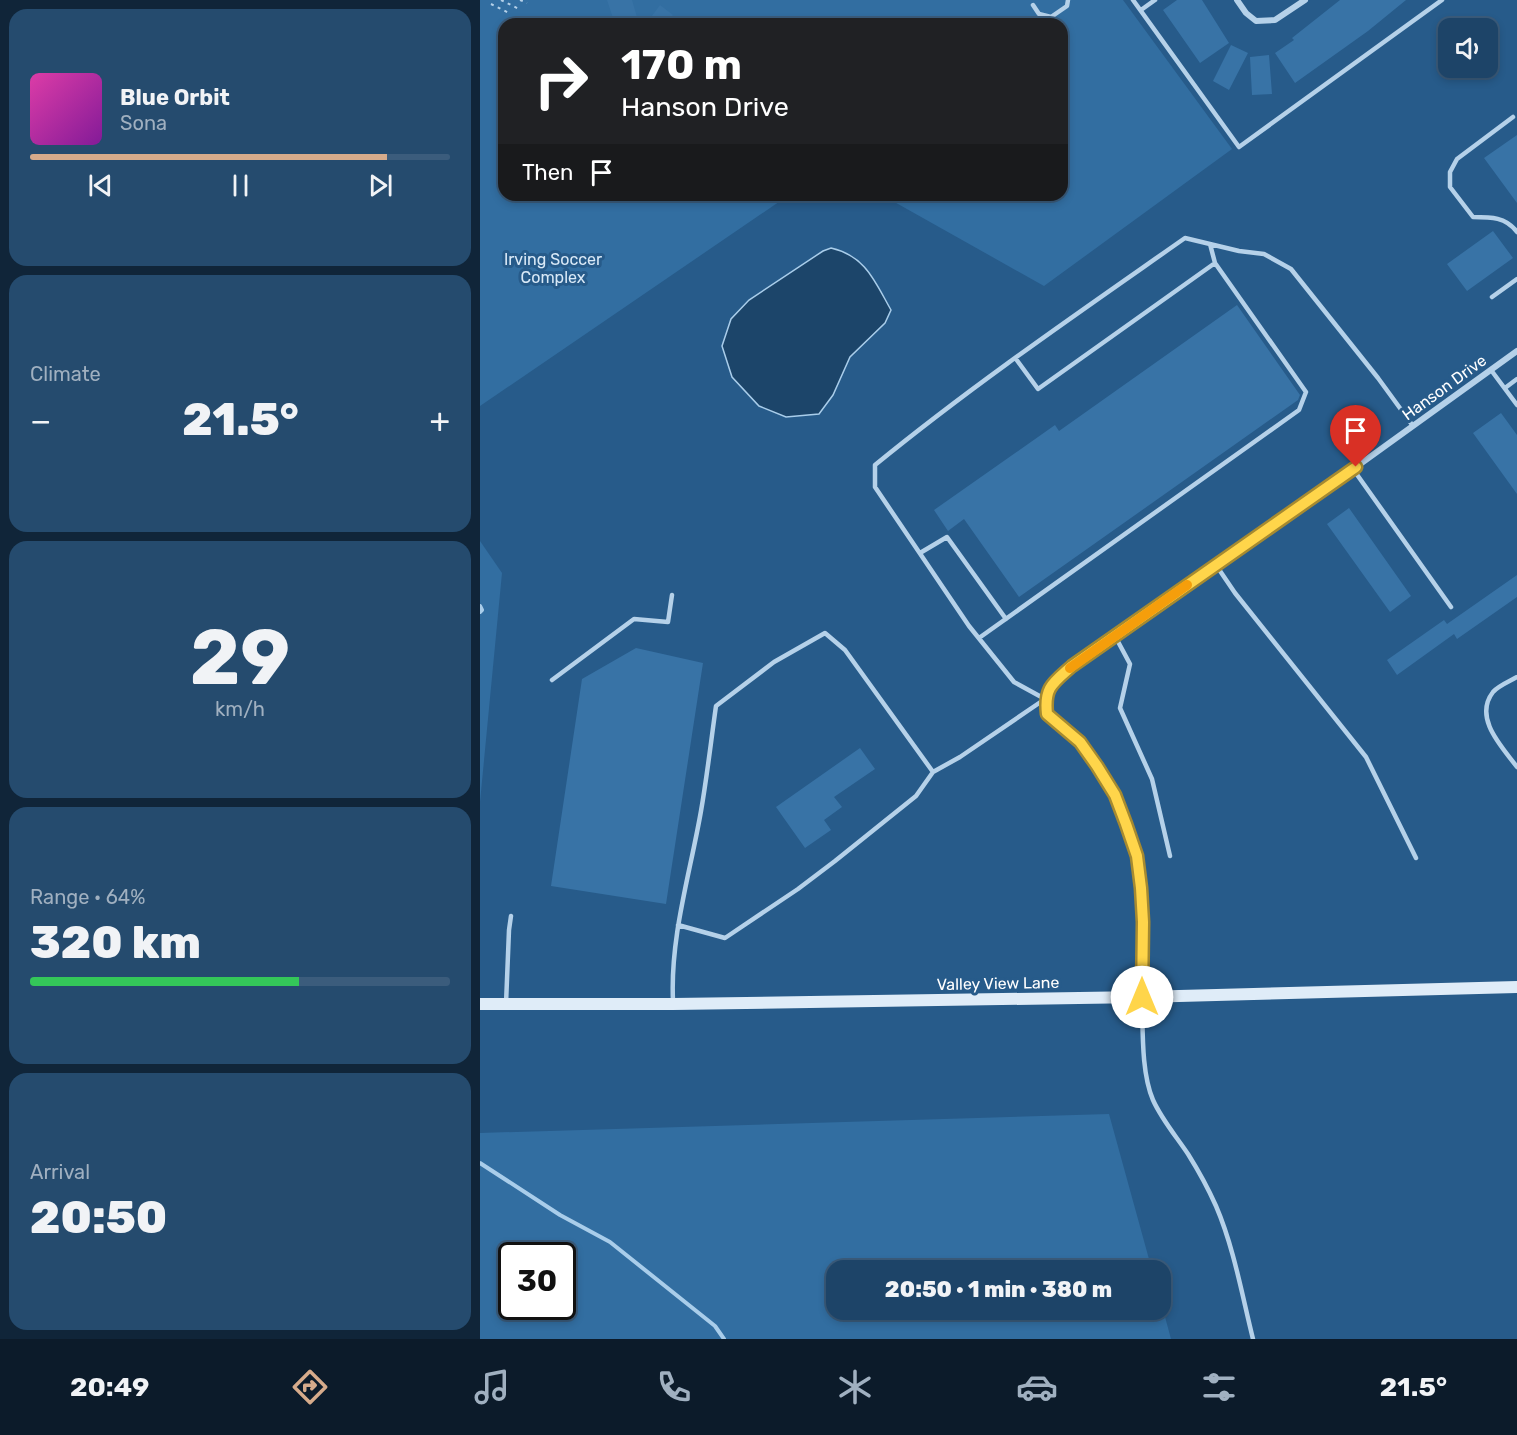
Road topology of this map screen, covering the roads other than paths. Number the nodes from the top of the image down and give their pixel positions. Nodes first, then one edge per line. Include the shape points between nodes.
1 (1068, 0) edge
2 (1133, 0) edge
3 (1155, 0) edge
4 (1237, 0) edge
5 (1305, 0) edge
6 (1442, 0) edge
7 (1033, 5) dead end
8 (1141, 10) junction
9 (1513, 117) dead end
10 (1517, 232) edge
11 (1210, 244) junction
12 (1215, 263) junction
13 (1517, 279) edge
14 (1492, 297) dead end
15 (1517, 351) edge
16 (1016, 359) junction
17 (1491, 369) junction
18 (1517, 379) edge
19 (1505, 388) junction
20 (1517, 405) edge
21 (1413, 426) junction
22 (1353, 469) junction
23 (920, 553) junction
24 (1216, 565) junction
25 (672, 595) dead end
26 (1451, 607) dead end
27 (1006, 619) junction
28 (1115, 636) junction
29 (979, 638) junction
30 (1517, 677) edge
31 (552, 680) dead end
32 (1045, 699) junction
33 (1517, 767) edge
34 (933, 772) junction
35 (1170, 856) dead end
36 (1416, 858) dead end
37 (512, 916) dead end
38 (678, 925) junction
39 (1517, 987) edge
40 (1142, 997) junction
41 (480, 1004) edge
42 (506, 1004) junction
43 (673, 1004) junction
44 (1254, 1339) edge

1 - 7 lane via 1067,6 1051,17 1039,14
2 - 8 lane
3 - 8 lane
4 - 5 street via 1256,21 1275,20
6 - 8 lane via 1239,147
9 - 10 lane via 1456,159 1450,172 1450,187 1473,217 1495,217
11 - 12 lane
11 - 16 lane via 1185,238
11 - 21 lane via 1264,254 1291,269
12 - 16 lane via 1038,388
12 - 27 lane via 1306,392 1299,410
13 - 14 lane
15 - 17 street, Hanson Drive
16 - 23 lane via 875,465 875,488
17 - 19 lane
17 - 21 street, Hanson Drive
18 - 19 lane
19 - 20 lane
21 - 22 street, Hanson Drive
22 - 24 street, Hanson Drive
22 - 26 lane
23 - 27 lane via 947,537
23 - 29 lane
24 - 28 street, Hanson Drive
24 - 36 lane via 1366,757
25 - 31 lane via 668,622 634,619
27 - 29 lane
28 - 32 street, Hanson Drive via 1052,683
28 - 35 lane via 1130,664 1120,708 1152,779
29 - 32 lane via 1014,682
30 - 33 lane via 1493,692 1487,709 1490,731
32 - 34 lane
32 - 40 street via 1047,714 1080,742 1115,795 1137,856 1143,922
34 - 38 lane via 916,796 880,825 798,889 725,938
34 - 38 lane via 844,650 825,633 774,662 716,706
37 - 42 lane
38 - 43 lane
39 - 40 main road, Valley View Lane
40 - 43 main road, Valley View Lane
40 - 44 lane via 1152,1097 1216,1206
41 - 42 main road, Valley View Lane
42 - 43 main road, Valley View Lane

